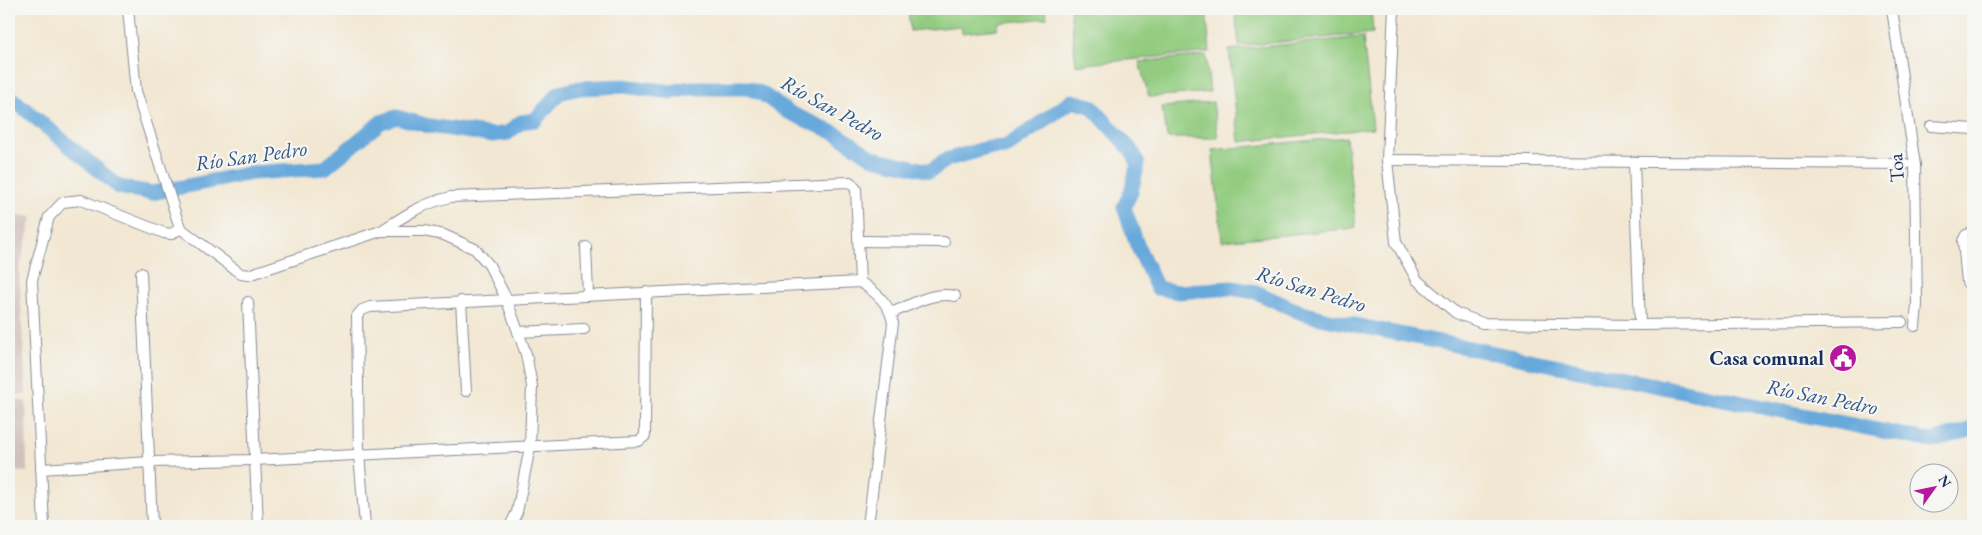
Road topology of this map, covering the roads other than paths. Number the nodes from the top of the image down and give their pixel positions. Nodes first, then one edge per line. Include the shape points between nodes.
1 (128, 9) edge
2 (1394, 9) edge
3 (1892, 9) edge
4 (1931, 126) dead end
5 (1973, 129) edge
6 (1387, 160) junction
7 (1634, 162) junction
8 (1906, 164) dead end
9 (179, 223) junction
10 (381, 231) junction
11 (1973, 233) edge
12 (859, 241) junction
13 (944, 242) dead end
14 (586, 247) dead end
15 (142, 273) dead end
16 (860, 282) junction
17 (1973, 290) edge
18 (646, 292) junction
19 (588, 294) junction
20 (954, 296) dead end
21 (506, 298) junction
22 (460, 301) junction
23 (248, 302) dead end
24 (891, 313) junction
25 (1902, 322) dead end
26 (1640, 325) junction
27 (1915, 326) dead end
28 (584, 329) dead end
29 (518, 332) junction
30 (466, 391) dead end
31 (530, 448) junction
32 (360, 454) junction
33 (254, 460) junction
34 (150, 462) junction
35 (41, 469) junction
36 (44, 526) edge
37 (152, 526) edge
38 (258, 526) edge
39 (365, 526) edge
40 (510, 526) edge
41 (868, 526) edge

1 - 9 street via 136,91
2 - 6 street
3 - 27 street, Toa via 1915,165
4 - 5 street
6 - 7 street
6 - 26 street via 1396,242 1417,280 1456,313 1482,323
7 - 8 street
7 - 26 street
9 - 10 street via 241,274 248,275
9 - 35 street via 172,234 81,200 63,202 49,217 32,280
10 - 12 street via 411,211 451,197 850,182 856,189
10 - 21 street via 424,231 458,239 475,249
11 - 17 street via 1963,239 1967,282
12 - 13 street
12 - 16 street
14 - 19 street
15 - 34 street
16 - 18 street
16 - 24 street via 873,290
18 - 19 street
18 - 31 street via 643,440
19 - 21 street
20 - 24 street via 930,296
21 - 22 street
21 - 29 street
22 - 30 street
22 - 32 street via 370,307 357,316
23 - 33 street
24 - 41 street via 893,323
25 - 26 street
28 - 29 street
29 - 31 street via 532,386
31 - 32 street
31 - 40 street via 517,512
32 - 33 street
32 - 39 street
33 - 34 street
33 - 38 street
34 - 35 street
34 - 37 street
35 - 36 street

